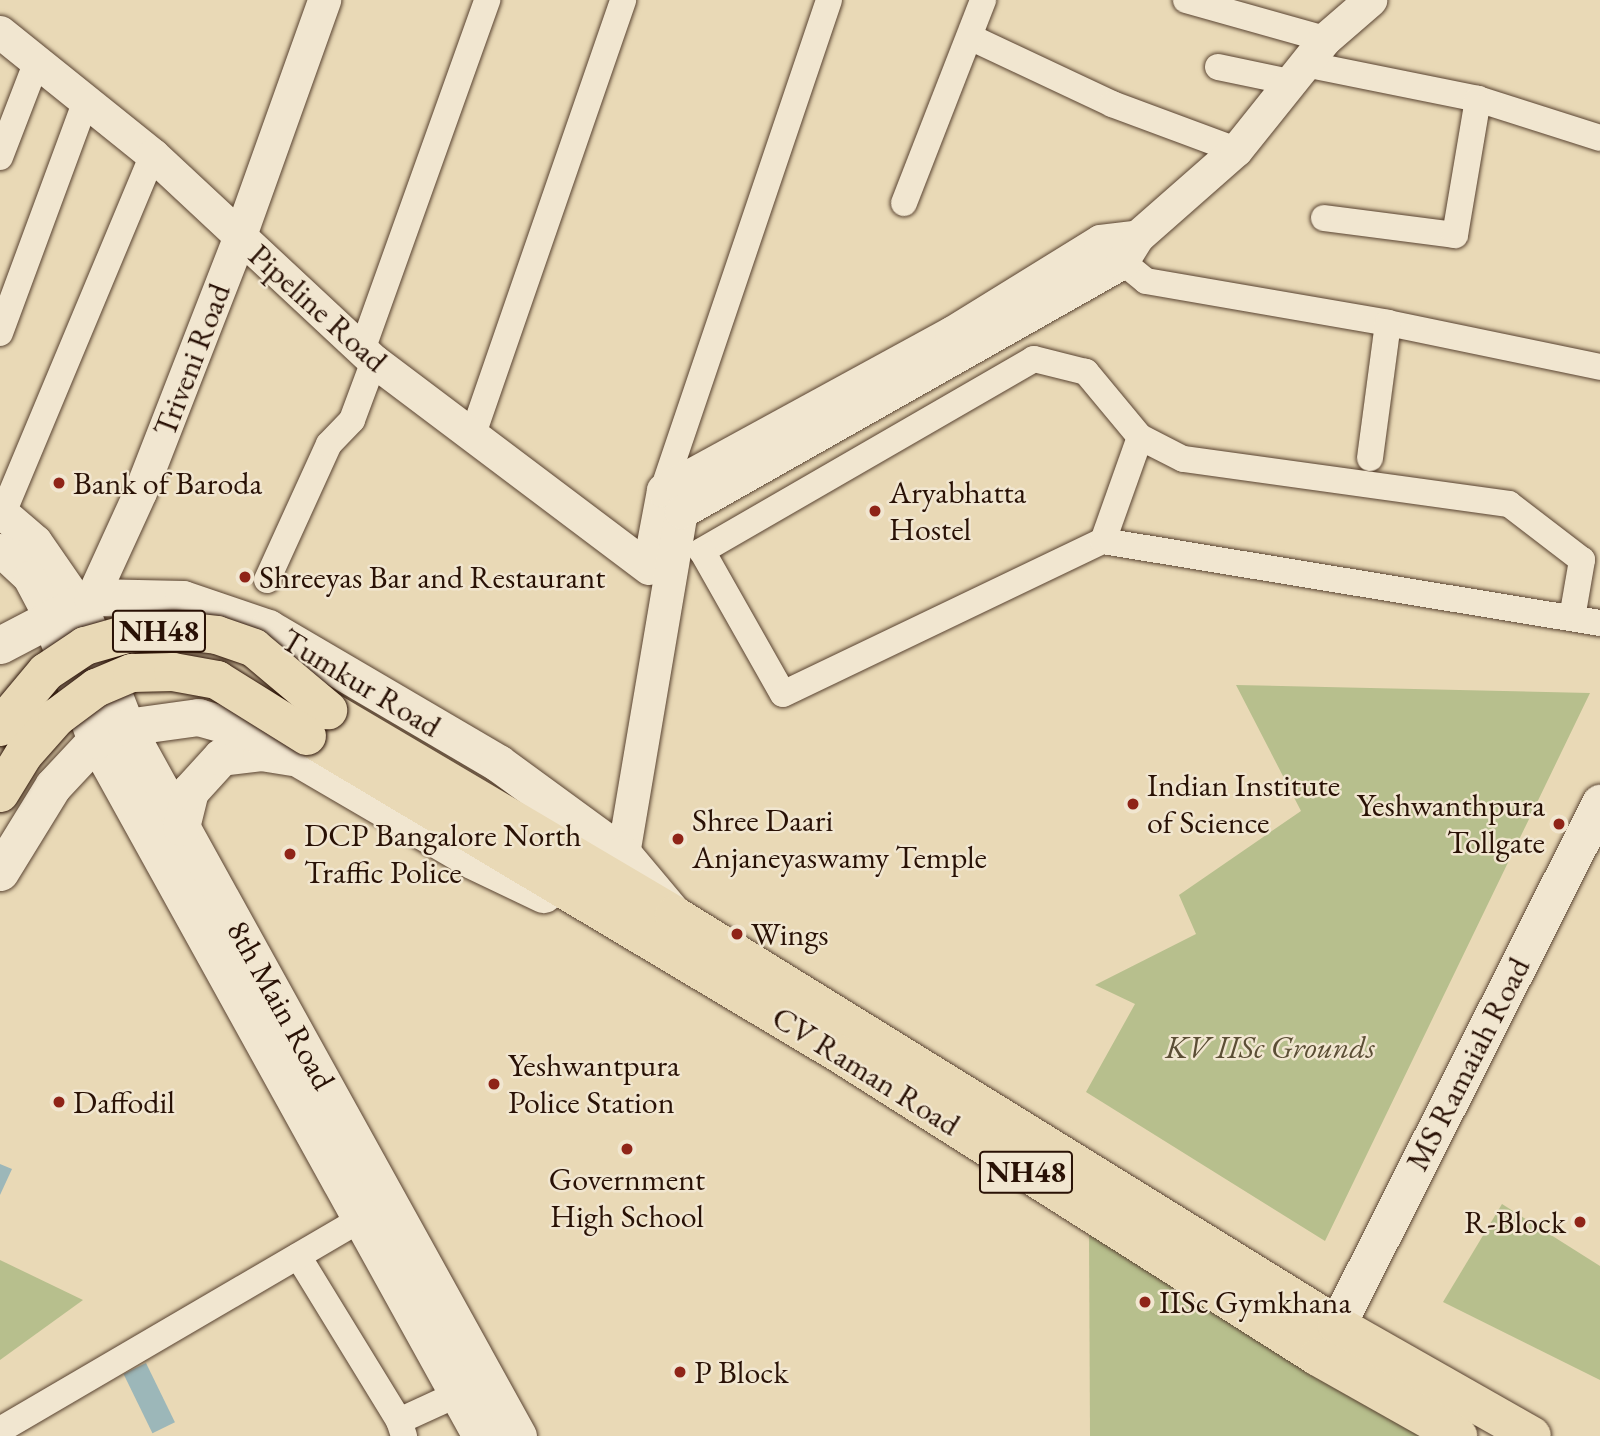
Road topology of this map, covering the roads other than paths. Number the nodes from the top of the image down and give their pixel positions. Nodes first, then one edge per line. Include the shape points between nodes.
1 (487, 0) edge
2 (623, 0) edge
3 (829, 0) edge
4 (983, 0) edge
5 (1186, 0) edge
6 (1370, 0) edge
7 (318, 2) edge
8 (0, 32) edge
9 (972, 38) junction
10 (37, 61) junction
11 (1307, 62) junction
12 (1218, 67) dead end
13 (1478, 99) junction
14 (86, 101) junction
15 (1600, 138) edge
16 (1236, 150) junction
17 (152, 155) junction
18 (0, 158) edge
19 (904, 203) dead end
20 (1324, 218) dead end
21 (239, 238) junction
22 (1120, 247) junction
23 (1388, 323) junction
24 (0, 333) edge
25 (368, 355) junction
26 (1600, 367) edge
27 (473, 434) junction
28 (1140, 437) junction
29 (1370, 458) dead end
30 (672, 501) junction
31 (1, 512) edge
32 (1103, 541) junction
33 (0, 550) edge
34 (649, 568) junction
35 (267, 580) dead end
36 (73, 605) junction
37 (1573, 618) junction
38 (1600, 624) edge
39 (0, 645) edge
40 (299, 649) junction
41 (0, 727) edge
42 (255, 733) junction
43 (111, 734) junction
44 (309, 734) junction
45 (0, 793) edge
46 (1600, 803) edge
47 (181, 827) junction
48 (613, 846) junction
49 (0, 872) edge
50 (674, 915) junction
51 (335, 1136) junction
52 (361, 1219) junction
53 (298, 1256) junction
54 (1337, 1325) junction
55 (458, 1394) junction
56 (401, 1428) edge
57 (0, 1430) edge
58 (481, 1436) edge
59 (519, 1436) edge
60 (1458, 1436) edge
61 (1532, 1436) edge

1 - 25 street
2 - 27 street
3 - 30 street
4 - 9 street
5 - 11 street
6 - 11 street
7 - 21 street, Triveni Road
8 - 10 street, Pipeline Road
9 - 16 street via 1112,104
9 - 19 street
10 - 14 street, Pipeline Road
10 - 18 street
11 - 12 street
11 - 13 street
11 - 16 street
13 - 15 street
13 - 20 street via 1455,235
14 - 17 street, Pipeline Road
14 - 24 street
16 - 22 street
17 - 21 street, Pipeline Road
17 - 31 street
21 - 25 street, Pipeline Road
21 - 36 street, Triveni Road via 139,492
22 - 23 street via 1146,281
22 - 30 street via 951,332
23 - 26 street
23 - 29 street
25 - 27 street, Pipeline Road
25 - 35 street via 352,420 329,444
27 - 34 street, Pipeline Road
28 - 32 street
28 - 32 street via 1086,372 1034,359 702,551 783,694
28 - 37 street via 1183,459 1509,504 1582,560
30 - 34 street
30 - 48 street
31 - 36 street, 8th Main Road via 58,567
32 - 37 street
33 - 36 street via 29,577
34 - 48 street
36 - 39 main road
36 - 40 main road, Tumkur Road via 191,600 268,628
36 - 43 main road, 8th Main Road
37 - 38 street
40 - 42 main road
40 - 48 main road, Tumkur Road via 498,763
41 - 44 highway, NH48, bridge via 46,672 85,646 127,634 174,630 217,635 254,648
42 - 43 main road via 198,717
42 - 44 main road
43 - 47 main road, 8th Main Road
43 - 49 main road via 53,786
43 - 51 main road, 8th Main Road
44 - 45 highway, NH48, bridge via 217,680 173,672 132,673 96,688 58,717 24,754
44 - 47 main road via 261,752 221,757 190,791
44 - 50 highway, NH48
44 - 60 highway, CV Raman Road / NH48 via 840,1054 1318,1357
46 - 54 main road, MS Ramaiah Road
47 - 51 main road, 8th Main Road
48 - 50 main road, Tumkur Road
50 - 54 highway, CV Raman Road / NH48
51 - 52 main road, 8th Main Road
51 - 59 main road, 8th Main Road
52 - 53 street
52 - 55 main road, 8th Main Road
53 - 56 street
53 - 57 street
54 - 61 highway, CV Raman Road / NH48
55 - 56 street
55 - 58 main road, 8th Main Road

